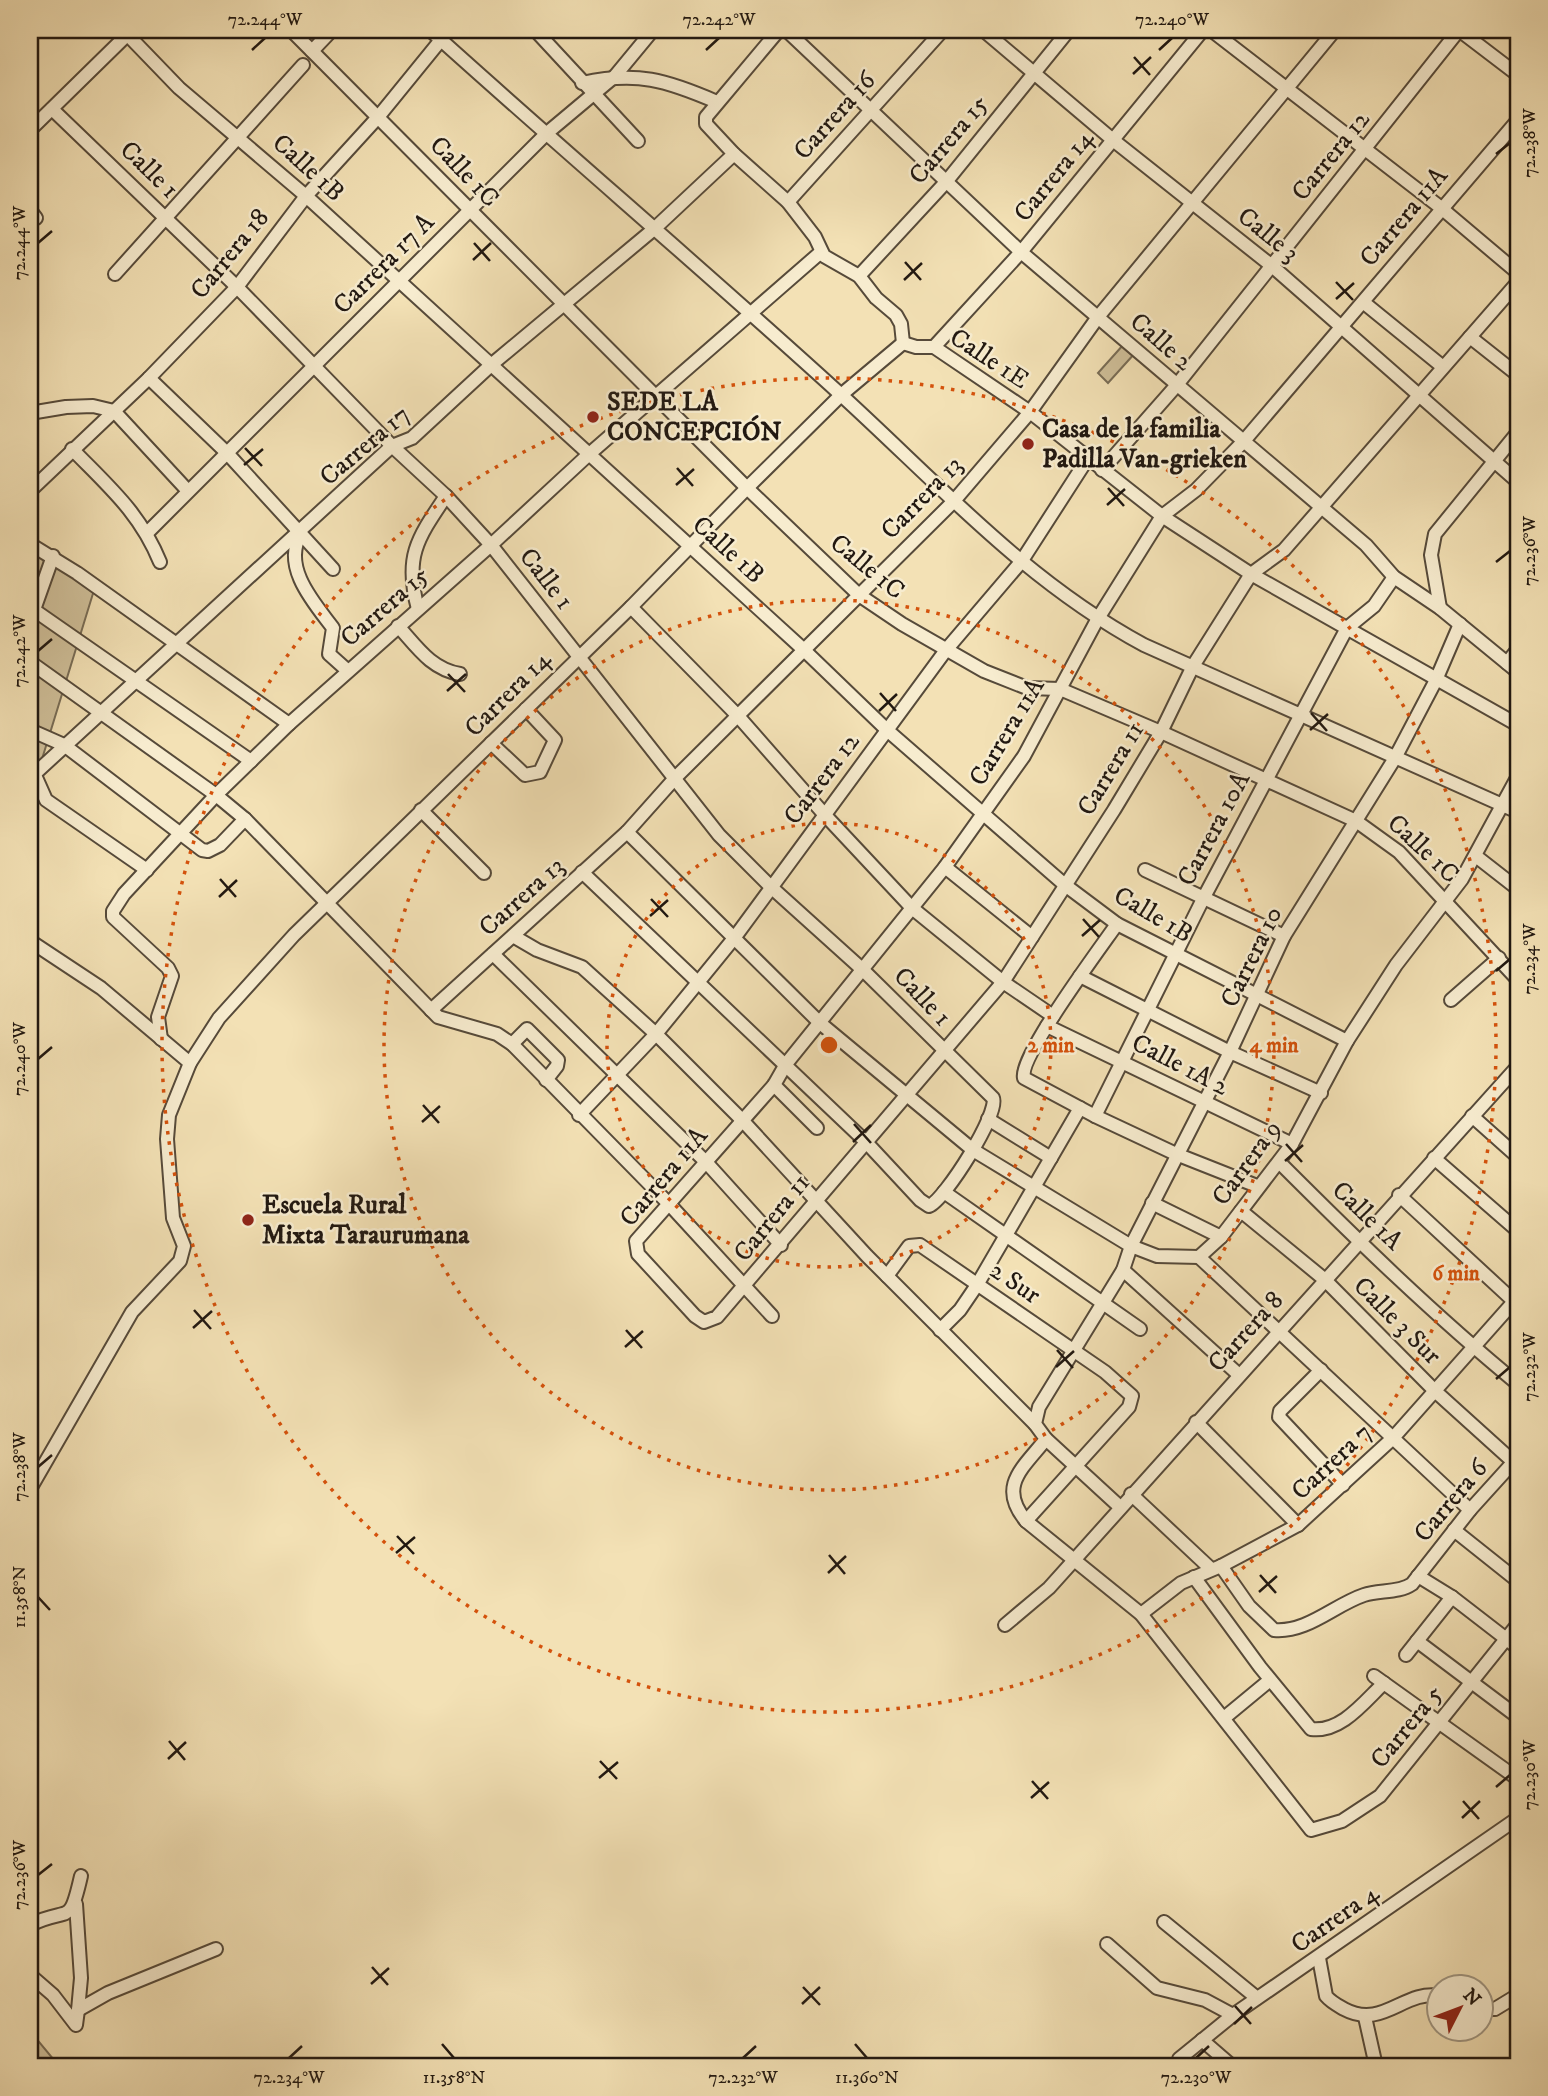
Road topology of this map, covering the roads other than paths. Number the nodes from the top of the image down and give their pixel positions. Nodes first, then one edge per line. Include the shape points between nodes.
1 (291, 30) edge
2 (331, 30) edge
3 (430, 30) edge
4 (535, 30) edge
5 (653, 30) edge
6 (779, 30) edge
7 (786, 30) edge
8 (943, 30) edge
9 (983, 30) edge
10 (1069, 30) edge
11 (1203, 30) edge
12 (1211, 30) edge
13 (1335, 30) edge
14 (1460, 30) edge
15 (127, 31) edge
16 (445, 35) edge
17 (312, 51) junction
18 (303, 65) dead end
19 (1033, 74) junction
20 (1518, 75) edge
21 (615, 76) junction
22 (582, 83) junction
23 (1287, 88) junction
24 (592, 94) junction
25 (717, 102) junction
26 (52, 109) junction
27 (871, 112) junction
28 (379, 116) junction
29 (1518, 120) edge
30 (30, 130) edge
31 (547, 133) junction
32 (238, 136) junction
33 (1113, 140) junction
34 (638, 141) dead end
35 (1366, 149) junction
36 (734, 154) junction
37 (946, 182) junction
38 (306, 196) junction
39 (788, 202) junction
40 (1192, 203) junction
41 (1440, 208) junction
42 (469, 210) junction
43 (166, 219) junction
44 (654, 229) junction
45 (821, 252) junction
46 (1021, 252) junction
47 (1272, 266) junction
48 (1518, 273) edge
49 (115, 274) dead end
50 (859, 276) junction
51 (399, 280) junction
52 (1518, 282) edge
53 (237, 287) junction
54 (1363, 302) junction
55 (564, 305) junction
56 (750, 313) junction
57 (1098, 317) junction
58 (1342, 328) junction
59 (1470, 337) junction
60 (903, 343) junction
61 (934, 347) junction
62 (315, 365) junction
63 (491, 365) junction
64 (1443, 367) junction
65 (1518, 375) edge
66 (149, 378) junction
67 (1176, 386) junction
68 (1420, 394) junction
69 (841, 395) junction
70 (656, 396) junction
71 (114, 411) junction
72 (1030, 412) junction
73 (30, 413) edge
74 (1518, 432) edge
75 (1243, 442) junction
76 (392, 446) junction
77 (72, 449) junction
78 (227, 453) junction
79 (587, 456) junction
80 (1088, 458) junction
81 (1494, 462) junction
82 (1102, 470) junction
83 (1518, 482) edge
84 (747, 488) junction
85 (30, 491) edge
86 (188, 491) junction
87 (446, 496) junction
88 (953, 502) junction
89 (1321, 507) junction
90 (1162, 516) junction
91 (148, 532) junction
92 (301, 533) junction
93 (30, 544) edge
94 (491, 545) junction
95 (690, 545) junction
96 (53, 556) junction
97 (160, 562) dead end
98 (1021, 562) junction
99 (333, 569) dead end
100 (1251, 573) junction
101 (1394, 577) junction
102 (859, 595) junction
103 (631, 607) junction
104 (1440, 608) junction
105 (418, 609) junction
106 (32, 616) edge
107 (1097, 620) junction
108 (1460, 624) junction
109 (398, 626) junction
110 (1347, 628) junction
111 (177, 645) junction
112 (1518, 649) edge
113 (804, 650) junction
114 (946, 650) junction
115 (578, 657) junction
116 (30, 662) edge
117 (1507, 663) junction
118 (1193, 666) junction
119 (348, 671) junction
120 (1518, 672) edge
121 (460, 674) dead end
122 (136, 678) junction
123 (1436, 680) junction
124 (1060, 689) junction
125 (526, 709) junction
126 (100, 712) junction
127 (1300, 713) junction
128 (738, 716) junction
129 (289, 724) junction
130 (1518, 725) edge
131 (30, 730) edge
132 (887, 730) junction
133 (1161, 732) junction
134 (491, 743) junction
135 (64, 746) junction
136 (1395, 758) junction
137 (251, 761) junction
138 (32, 776) edge
139 (1518, 776) edge
140 (676, 777) junction
141 (1266, 780) junction
142 (216, 795) junction
143 (1503, 804) junction
144 (421, 810) junction
145 (1518, 812) edge
146 (824, 814) junction
147 (982, 815) junction
148 (245, 819) junction
149 (1356, 821) junction
150 (181, 832) junction
151 (627, 832) junction
152 (1477, 856) junction
153 (945, 867) junction
154 (147, 870) junction
155 (1145, 870) dead end
156 (484, 873) dead end
157 (582, 873) junction
158 (1065, 886) junction
159 (771, 887) junction
160 (1518, 889) edge
161 (1203, 899) junction
162 (1446, 900) junction
163 (328, 904) junction
164 (912, 908) junction
165 (1117, 924) junction
166 (513, 936) junction
167 (1284, 936) junction
168 (735, 937) junction
169 (1032, 937) junction
170 (30, 941) edge
171 (493, 954) junction
172 (1175, 955) junction
173 (1499, 958) junction
174 (863, 970) junction
175 (1080, 976) junction
176 (1518, 980) edge
177 (700, 981) junction
178 (1003, 982) junction
179 (1257, 997) junction
180 (1451, 1000) dead end
181 (431, 1010) junction
182 (1146, 1012) junction
183 (1050, 1021) junction
184 (820, 1023) junction
185 (656, 1034) junction
186 (161, 1038) junction
187 (1347, 1041) junction
188 (512, 1044) junction
189 (944, 1052) junction
190 (1230, 1052) junction
191 (1122, 1060) junction
192 (190, 1063) junction
193 (786, 1064) junction
194 (1518, 1066) edge
195 (618, 1074) junction
196 (546, 1080) junction
197 (775, 1085) junction
198 (906, 1092) junction
199 (1321, 1093) junction
200 (1204, 1104) junction
201 (1080, 1108) junction
202 (579, 1115) junction
203 (1472, 1115) junction
204 (1095, 1116) junction
205 (988, 1119) junction
206 (742, 1120) junction
207 (817, 1129) dead end
208 (865, 1141) junction
209 (1292, 1144) junction
210 (972, 1150) junction
211 (1176, 1154) junction
212 (1518, 1157) edge
213 (1051, 1158) junction
214 (1434, 1158) junction
215 (706, 1162) junction
216 (1279, 1162) junction
217 (1257, 1186) junction
218 (1034, 1187) junction
219 (944, 1192) junction
220 (1399, 1195) junction
221 (817, 1200) junction
222 (1152, 1203) junction
223 (670, 1206) junction
224 (1241, 1211) junction
225 (1518, 1231) edge
226 (1004, 1236) junction
227 (1221, 1237) junction
228 (1359, 1242) junction
229 (781, 1245) junction
230 (1131, 1246) junction
231 (1199, 1257) junction
232 (1123, 1269) junction
233 (887, 1276) junction
234 (1324, 1279) junction
235 (977, 1285) junction
236 (745, 1286) junction
237 (1517, 1301) edge
238 (1104, 1302) junction
239 (772, 1315) dead end
240 (1140, 1329) dead end
241 (1278, 1329) junction
242 (940, 1330) junction
243 (1474, 1349) junction
244 (1075, 1352) junction
245 (1321, 1370) junction
246 (1238, 1374) junction
247 (1518, 1384) edge
248 (1435, 1391) junction
249 (1196, 1422) junction
250 (1035, 1424) junction
251 (1393, 1438) junction
252 (1045, 1439) junction
253 (1517, 1462) edge
254 (1075, 1468) junction
255 (1343, 1485) junction
256 (30, 1489) edge
257 (1131, 1494) junction
258 (1120, 1507) junction
259 (1470, 1510) junction
260 (1026, 1521) junction
261 (1298, 1525) junction
262 (1454, 1530) junction
263 (1072, 1559) junction
264 (1216, 1567) junction
265 (1419, 1576) junction
266 (1194, 1577) junction
267 (1518, 1581) edge
268 (1452, 1597) junction
269 (1141, 1614) junction
270 (1518, 1624) edge
271 (1005, 1625) dead end
272 (1506, 1640) junction
273 (1417, 1641) junction
274 (1518, 1648) edge
275 (1406, 1656) dead end
276 (1270, 1680) junction
277 (1471, 1683) junction
278 (1518, 1717) edge
279 (1224, 1718) junction
280 (1441, 1723) junction
281 (1518, 1779) edge
282 (1518, 1818) edge
283 (81, 1876) dead end
284 (76, 1904) junction
285 (1164, 1922) dead end
286 (30, 1925) edge
287 (1107, 1944) dead end
288 (216, 1949) dead end
289 (1319, 1958) junction
290 (30, 1975) edge
291 (1518, 1995) edge
292 (1426, 1996) edge
293 (1258, 1998) junction
294 (1496, 2008) edge
295 (78, 2010) junction
296 (1233, 2015) junction
297 (1365, 2017) junction
298 (1202, 2040) junction
299 (1179, 2059) dead end
300 (1232, 2066) edge
301 (1376, 2066) edge

1 - 17 street, Calle 1C
2 - 17 street
3 - 16 street
4 - 22 street
5 - 21 street, Carrera 17 A
6 - 25 street
7 - 27 street, Calle 2
8 - 27 street, Carrera 16
9 - 19 street, Calle 3
10 - 19 street, Carrera 15
11 - 33 street, Carrera 14
12 - 23 street
13 - 23 street, Carrera 13
14 - 20 street
14 - 35 street, Carrera 12
15 - 26 street
15 - 32 street, Calle 1B via 179,88
16 - 28 street, Carrera 18
16 - 31 street
17 - 28 street, Calle 1C
18 - 32 street
19 - 33 street, Calle 3
19 - 37 street, Carrera 15
21 - 22 street
21 - 24 street, Carrera 17 A
21 - 25 street via 642,76
22 - 24 street
23 - 35 street
23 - 40 street, Carrera 13
24 - 31 street, Carrera 17 A
24 - 34 street
25 - 36 street via 706,124
26 - 30 street
26 - 43 street, Calle 1
27 - 37 street, Calle 2
27 - 39 street, Carrera 16
28 - 38 street, Carrera 18
28 - 42 street, Calle 1C
29 - 41 street, Carrera 11A
31 - 42 street, Carrera 17 A
31 - 44 street
32 - 38 street, Calle 1B
32 - 43 street
33 - 40 street, Calle 3
33 - 46 street, Carrera 14
35 - 41 street
35 - 47 street, Carrera 12
36 - 39 street
36 - 44 street, Carrera 17
37 - 46 street, Calle 2
37 - 50 street, Carrera 15
38 - 51 street, Calle 1B
38 - 53 street, Carrera 18
39 - 45 street
40 - 47 street, Calle 3
40 - 57 street, Carrera 13
41 - 48 street
41 - 54 street, Carrera 11A
42 - 51 street, Carrera 17 A
42 - 55 street, Calle 1C
43 - 49 street
43 - 53 street, Calle 1
44 - 55 street, Carrera 17
44 - 56 street
45 - 50 street
45 - 56 street, Carrera 15
46 - 57 street, Calle 2
46 - 61 street, Carrera 14
47 - 58 street, Calle 3
47 - 67 street, Carrera 12
50 - 60 street via 899,320
51 - 62 street, Carrera 17 A
51 - 63 street, Calle 1B
52 - 59 street, Carrera 11
53 - 62 street, Calle 1
53 - 66 street, Carrera 18
54 - 58 street, Carrera 11A
54 - 64 street
55 - 63 street, Carrera 17
55 - 70 street, Calle 1C
56 - 69 street
56 - 70 street, Carrera 15
57 - 67 street, Calle 2
57 - 72 street, Carrera 13
58 - 68 street, Calle 3
58 - 75 street, Carrera 11A
59 - 64 street, Carrera 11
59 - 65 street
60 - 61 street, Calle 1E
60 - 69 street, Carrera 14
61 - 72 street, Calle 1E
62 - 76 street, Calle 1
62 - 78 street, Carrera 17 A
63 - 76 street, Carrera 17 via 412,438
63 - 79 street, Calle 1B
64 - 68 street, Carrera 11
66 - 71 street, Carrera 18
66 - 78 street
67 - 75 street, Calle 2
67 - 82 street, Carrera 12
68 - 81 street, Calle 3
68 - 89 street, Carrera 11
69 - 84 street, Carrera 14
69 - 88 street
70 - 79 street, Carrera 15
70 - 84 street, Calle 1C
71 - 73 street via 93,406
71 - 77 street, Carrera 18
71 - 86 street
72 - 80 street, Calle 1E
72 - 88 street, Carrera 13
74 - 81 street
75 - 89 street, Calle 2
75 - 90 street, Carrera 11A via 1196,490
76 - 87 street, Calle 1
76 - 92 street, Carrera 17
77 - 85 street, Carrera 18
77 - 91 street
78 - 86 street, Carrera 17 A
78 - 92 street
79 - 94 street, Carrera 15
79 - 95 street, Calle 1B
80 - 82 street, Calle 1E
80 - 98 street, Carrera 12
81 - 83 street, Calle 3
81 - 104 street via 1444,522 1431,545
82 - 90 street, Calle 1E
84 - 95 street, Carrera 14
84 - 102 street, Calle 1C
86 - 91 street, Carrera 17 A
87 - 94 street, Calle 1
87 - 105 street via 413,557 411,582
88 - 98 street
88 - 102 street, Carrera 13
89 - 100 street, Carrera 11 via 1284,550
89 - 101 street, Calle 2
90 - 100 street, Calle 1E
90 - 107 street, Carrera 11A
91 - 97 street
92 - 99 street
92 - 111 street, Carrera 17
92 - 119 street via 295,547 306,593 332,628 329,654
93 - 96 street
94 - 105 street, Carrera 15
94 - 115 street, Calle 1
95 - 103 street, Carrera 14
95 - 113 street, Calle 1B
96 - 106 street
96 - 111 street
98 - 107 street
98 - 114 street, Carrera 12
100 - 110 street, Calle 1E
100 - 118 street, Carrera 11
101 - 104 street, Calle 2
101 - 110 street, Carrera 10A via 1374,606
102 - 113 street, Carrera 13
102 - 114 street, Calle 1C
103 - 115 street, Carrera 14
103 - 128 street, Calle 1A 2
104 - 108 street, Calle 2
105 - 109 street, Carrera 15
106 - 122 street
107 - 118 street
107 - 124 street, Carrera 11A
108 - 117 street, Calle 2
108 - 123 street, Carrera 10
109 - 119 street, Carrera 15
109 - 121 street via 432,664
110 - 123 street, Calle 1E
110 - 127 street, Carrera 10A
111 - 122 street, Carrera 17
111 - 129 street
112 - 117 street
113 - 128 street, Carrera 13
113 - 132 street, Calle 1B
114 - 124 street, Calle 1C via 1018,686
114 - 132 street, Carrera 12
115 - 125 street, Carrera 14
115 - 140 street, Calle 1
116 - 126 street
117 - 120 street, Calle 2
118 - 127 street
118 - 133 street, Carrera 11
119 - 129 street, Carrera 15
122 - 126 street, Carrera 17
122 - 137 street
123 - 130 street, Calle 1E
123 - 136 street, Carrera 10
124 - 133 street, Calle 1C
124 - 147 street, Carrera 11A via 1024,756
125 - 134 street, Carrera 14
125 - 134 street via 555,740 540,772 525,775
126 - 135 street, Carrera 17
126 - 142 street
127 - 136 street
127 - 141 street, Carrera 10A
128 - 140 street, Carrera 13
128 - 146 street, Calle 1A 2
129 - 137 street, Carrera 15
131 - 135 street
132 - 146 street, Carrera 12
132 - 147 street, Calle 1B
133 - 141 street, Calle 1C
133 - 158 street, Carrera 11
134 - 144 street, Carrera 14
135 - 138 street, Carrera 17
135 - 150 street
136 - 143 street
136 - 149 street, Carrera 10
137 - 142 street, Carrera 15
138 - 154 street via 46,800
139 - 143 street, Carrera 9
140 - 151 street, Carrera 13
140 - 159 street, Calle 1 via 719,835
141 - 149 street, Calle 1C
141 - 161 street, Carrera 10A
142 - 148 street
142 - 150 street, Carrera 15
143 - 145 street
143 - 152 street, Carrera 9
144 - 156 street
144 - 163 street, Carrera 14
146 - 159 street, Carrera 12
146 - 164 street, Calle 1A 2
147 - 153 street, Carrera 11A
147 - 158 street, Calle 1B
148 - 150 street via 208,851
148 - 163 street
149 - 162 street, Calle 1C via 1399,852
149 - 167 street, Carrera 10
150 - 154 street, Carrera 15
151 - 157 street, Carrera 13
151 - 168 street
152 - 160 street
152 - 162 street, Carrera 9
153 - 164 street, Carrera 11A
153 - 169 street
154 - 186 street, Carrera 15 via 124,894 113,915 170,971 172,983 158,1017
155 - 161 street
157 - 166 street, Carrera 13
157 - 177 street
158 - 165 street, Calle 1B
158 - 169 street, Carrera 11
159 - 168 street, Carrera 12
159 - 174 street, Calle 1
161 - 167 street
161 - 172 street, Carrera 10A
162 - 173 street, Calle 1C
162 - 187 street, Carrera 9 via 1396,965
163 - 181 street
163 - 192 street, Carrera 14 via 247,985
164 - 174 street, Carrera 11A
164 - 178 street, Calle 1A 2
165 - 172 street, Calle 1B
165 - 175 street
166 - 171 street, Carrera 13
166 - 185 street via 582,967
167 - 179 street, Carrera 10
168 - 177 street, Carrera 12
168 - 184 street
169 - 178 street, Carrera 11
170 - 186 street via 101,988
171 - 181 street, Carrera 13
171 - 195 street
172 - 179 street, Calle 1B
172 - 182 street, Carrera 10A
173 - 176 street, Calle 1C
173 - 180 street
174 - 184 street, Carrera 11A
174 - 189 street, Calle 1
175 - 182 street
175 - 183 street
177 - 185 street, Carrera 12
177 - 193 street
178 - 183 street, Calle 1A 2
178 - 189 street, Carrera 11
179 - 187 street, Calle 1B
179 - 190 street, Carrera 10
181 - 188 street via 446,1021 497,1034
182 - 190 street
182 - 191 street, Carrera 10A
183 - 191 street, Calle 1A 2
183 - 201 street via 1022,1074 1030,1083
184 - 193 street, Carrera 11A
184 - 198 street
185 - 195 street, Carrera 12
185 - 206 street
186 - 192 street
187 - 199 street, Carrera 9
188 - 196 street
188 - 196 street via 527,1029 553,1052 557,1066
189 - 198 street, Carrera 11
189 - 205 street, Calle 1 via 996,1103
190 - 199 street
190 - 200 street, Carrera 10
191 - 200 street, Calle 1A 2
191 - 204 street, Carrera 10A
192 - 256 street, Carrera 14 via 167,1128 173,1218 183,1238 183,1254 121,1328
193 - 197 street, Carrera 11A
193 - 208 street
194 - 203 street, Carrera 8
195 - 202 street, Carrera 12
195 - 215 street
196 - 202 street
197 - 206 street, Carrera 11A
197 - 207 street
198 - 208 street, Carrera 11
198 - 210 street
199 - 209 street, Carrera 9
200 - 209 street, Calle 1A 2
200 - 211 street, Carrera 10
201 - 204 street
201 - 213 street
202 - 223 street
203 - 212 street
203 - 214 street, Carrera 8
204 - 211 street
205 - 210 street
205 - 213 street
206 - 215 street, Carrera 11A
206 - 221 street
208 - 219 street via 926,1205 935,1203
208 - 221 street, Carrera 11
209 - 216 street, Carrera 9
210 - 218 street
210 - 219 street
211 - 217 street
211 - 222 street, Carrera 10
213 - 218 street
214 - 220 street, Carrera 8
214 - 225 street
215 - 223 street, Carrera 11A
215 - 229 street
216 - 217 street, Carrera 9
216 - 228 street, Calle 1A
217 - 224 street, Carrera 9
218 - 226 street
218 - 230 street
219 - 226 street
220 - 228 street, Carrera 8
220 - 237 street
221 - 229 street, Carrera 11
221 - 233 street
222 - 227 street
222 - 230 street, Carrera 10
223 - 236 street
223 - 236 street, Carrera 11A via 636,1241 635,1248 687,1307 704,1322 711,1321
224 - 227 street, Carrera 9
224 - 234 street, Calle 3 Sur
226 - 235 street
226 - 238 street
227 - 231 street, Carrera 9
228 - 234 street, Carrera 8
228 - 243 street, Calle 1A
229 - 236 street, Carrera 11
230 - 231 street via 1150,1255
230 - 232 street, Carrera 10
231 - 241 street
232 - 238 street, Carrera 10
232 - 246 street
233 - 235 street, 2 Sur via 909,1246 916,1244
233 - 242 street
234 - 241 street, Carrera 8
234 - 248 street, Calle 3 Sur
235 - 242 street
235 - 244 street, 2 Sur
236 - 239 street
237 - 243 street, Carrera 7
238 - 240 street
238 - 244 street, Carrera 10
241 - 245 street
241 - 246 street, Carrera 8
242 - 250 street
243 - 247 street, Calle 1A
243 - 248 street, Carrera 7
244 - 250 street, Carrera 10 via 1039,1408
244 - 254 street, 2 Sur via 1132,1396 1131,1403
245 - 251 street
245 - 255 street via 1279,1417
246 - 249 street, Carrera 8
248 - 251 street, Carrera 7
248 - 253 street, Calle 3 Sur
249 - 257 street, Carrera 8
249 - 261 street
250 - 252 street
251 - 255 street, Carrera 7
251 - 259 street
252 - 254 street
252 - 260 street via 1013,1481 1015,1508
253 - 259 street, Carrera 6
254 - 258 street
254 - 260 street
255 - 261 street, Carrera 7
257 - 258 street, Carrera 8
257 - 264 street
258 - 263 street, Carrera 8
259 - 262 street, Carrera 6
260 - 263 street
261 - 264 street, Carrera 7
262 - 265 street, Carrera 6
262 - 267 street
263 - 269 street
263 - 271 street, Carrera 8 via 1049,1588
264 - 265 street via 1262,1620 1282,1631 1363,1595 1404,1589
264 - 266 street, Carrera 7
265 - 268 street
266 - 269 street, Carrera 7
266 - 276 street
268 - 272 street
268 - 273 street
269 - 279 street
270 - 272 street, Carrera 5
272 - 274 street
272 - 277 street, Carrera 5
273 - 275 street
273 - 277 street
276 - 279 street
276 - 280 street via 1311,1729 1339,1723 1355,1712 1379,1680
277 - 278 street
277 - 280 street, Carrera 5
279 - 280 street, Carrera 5 via 1311,1830 1342,1821 1374,1802
280 - 281 street
282 - 289 street, Carrera 4
283 - 284 street
284 - 286 street via 60,1917
284 - 295 street via 81,1978
285 - 293 street
287 - 296 street via 1157,1988 1206,2000
288 - 295 street
289 - 293 street, Carrera 4
289 - 297 street via 1329,2000
290 - 295 street via 76,2025
291 - 294 street
292 - 297 street
293 - 296 street, Carrera 4
296 - 298 street, Carrera 4
297 - 301 street
298 - 299 street, Carrera 4
298 - 300 street

